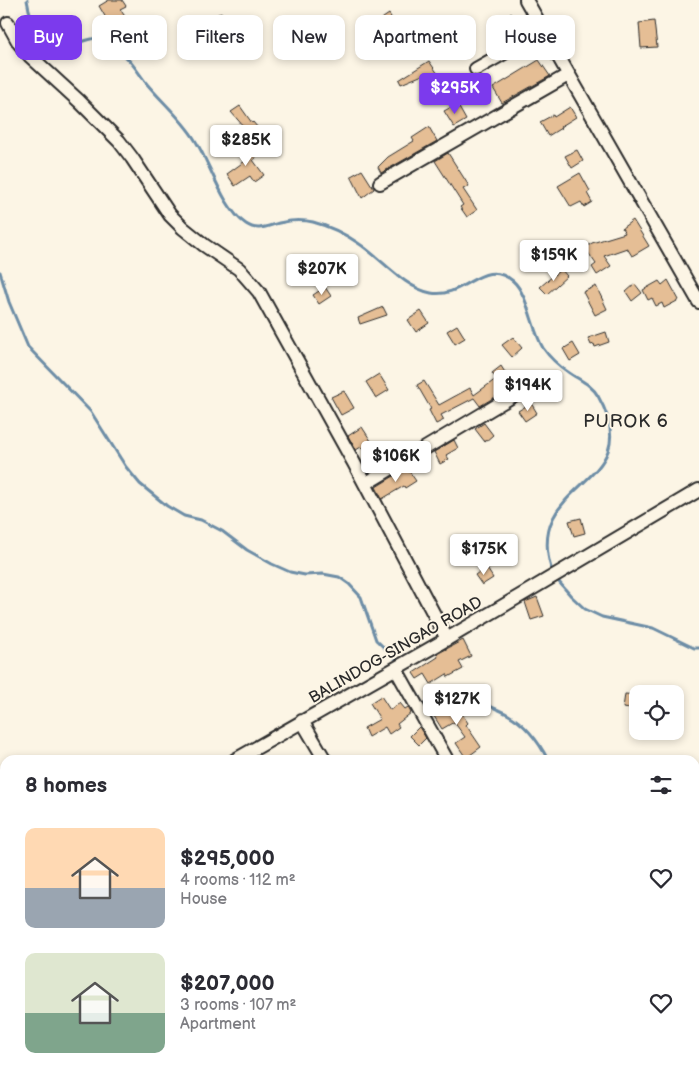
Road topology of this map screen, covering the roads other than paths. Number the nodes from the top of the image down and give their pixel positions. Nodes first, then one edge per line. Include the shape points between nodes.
1 (526, 0) edge
2 (534, 15) edge
3 (8, 23) dead end
4 (492, 60) edge
5 (559, 60) edge
6 (476, 69) dead end
7 (568, 75) junction
8 (380, 183) dead end
9 (699, 302) edge
10 (516, 394) dead end
11 (365, 484) junction
12 (699, 490) edge
13 (447, 639) junction
14 (396, 669) junction
15 (302, 721) junction
16 (244, 755) edge
17 (322, 755) edge
18 (444, 755) edge

1 - 2 street
3 - 11 street via 30,56 119,141 183,228 239,269 259,292
4 - 6 street
5 - 7 street
7 - 8 street
7 - 9 street
10 - 11 street
11 - 13 street
12 - 13 street, BALINDOG-SINGAO ROAD
13 - 14 street, BALINDOG-SINGAO ROAD
14 - 15 street, BALINDOG-SINGAO ROAD
14 - 18 street
15 - 16 street, BALINDOG-SINGAO ROAD
15 - 17 street

